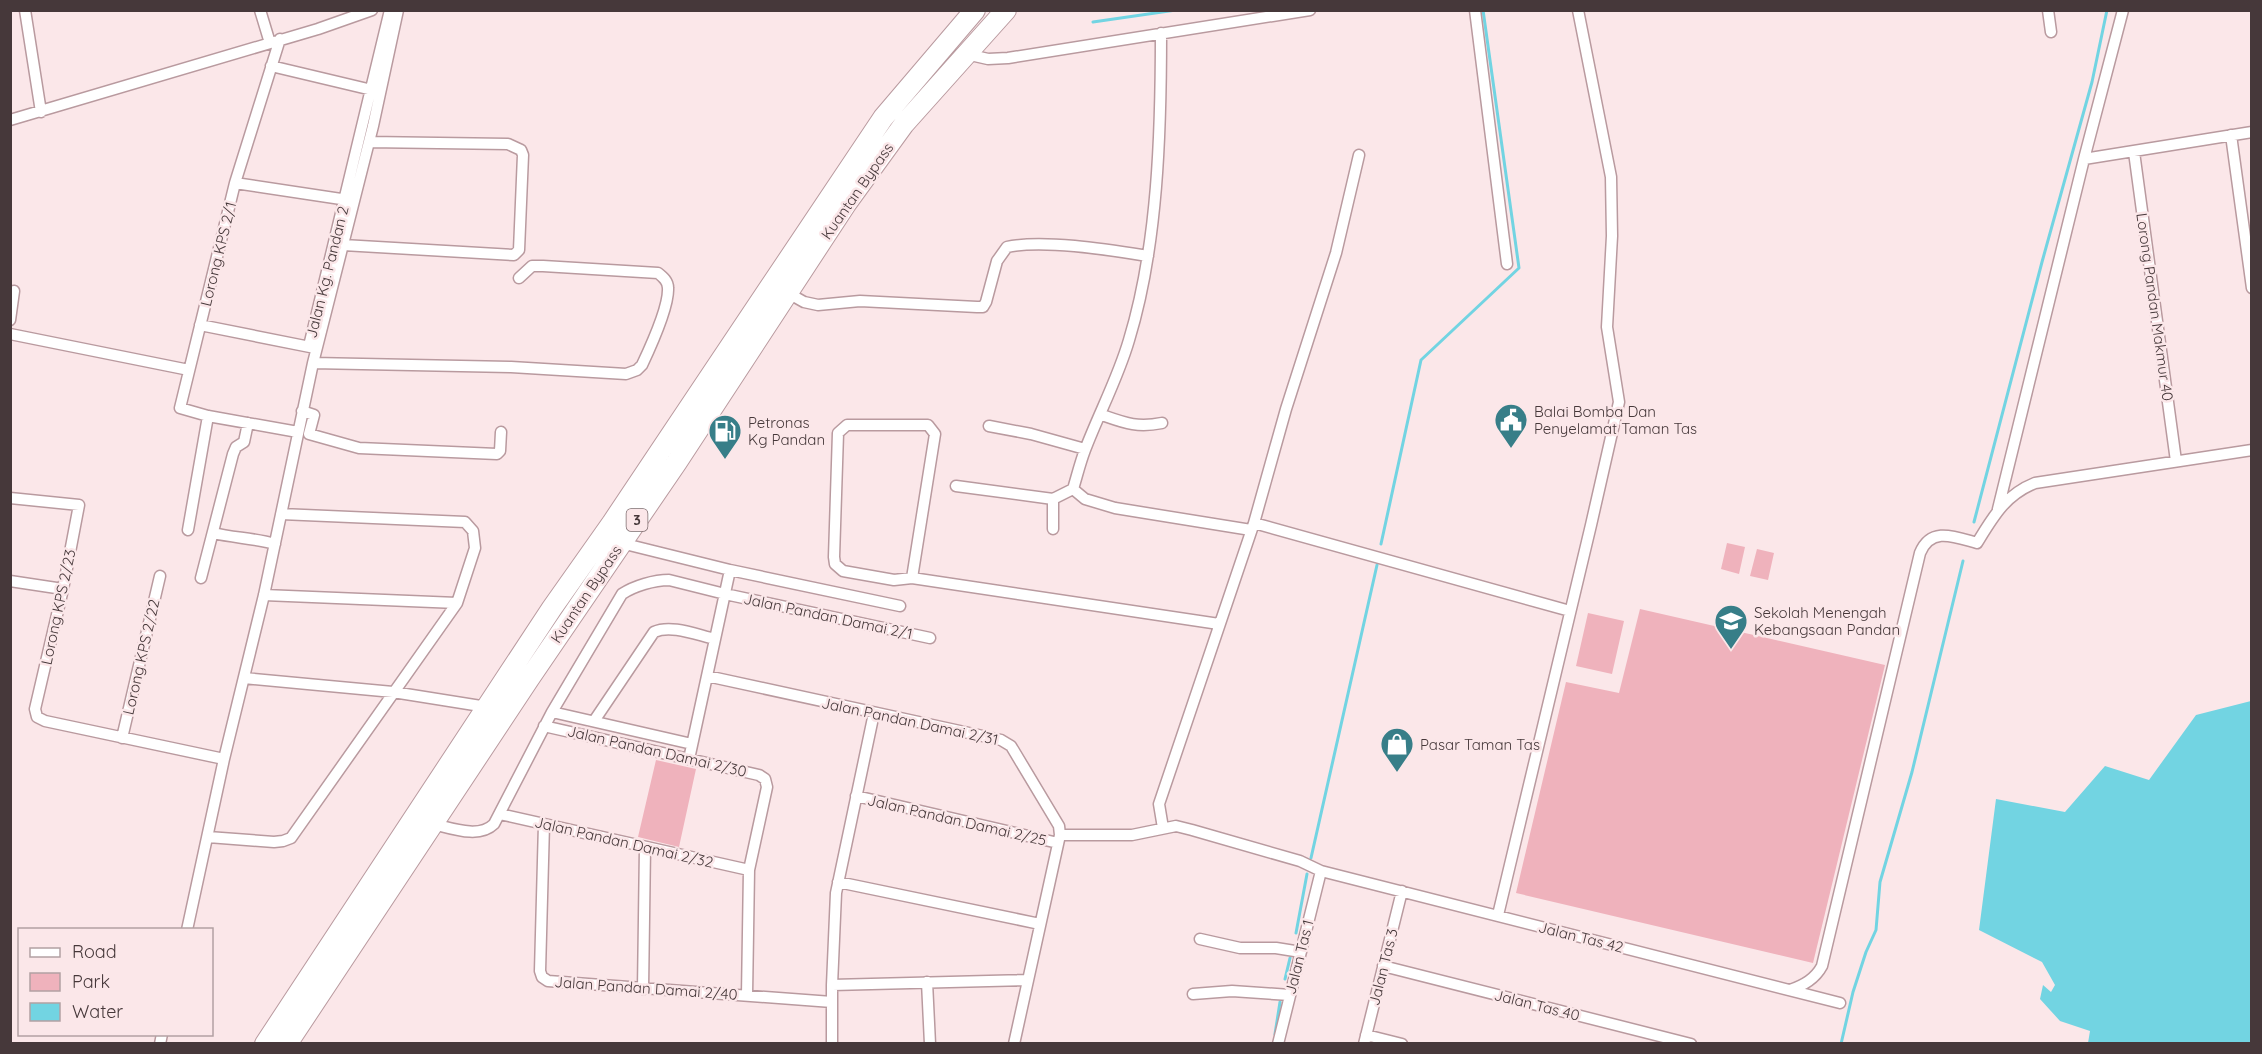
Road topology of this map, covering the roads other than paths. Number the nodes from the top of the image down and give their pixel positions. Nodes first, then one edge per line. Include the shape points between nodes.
1 (25, 10) edge
2 (260, 10) edge
3 (372, 10) edge
4 (390, 10) edge
5 (398, 10) edge
6 (975, 10) edge
7 (1006, 10) edge
8 (1310, 10) edge
9 (1475, 10) edge
10 (1578, 10) edge
11 (2048, 10) edge
12 (2123, 10) edge
13 (2051, 32) dead end
14 (1161, 33) junction
15 (275, 41) junction
16 (966, 54) junction
17 (271, 66) junction
18 (372, 90) junction
19 (41, 112) junction
20 (10, 120) edge
21 (2252, 132) edge
22 (2231, 135) junction
23 (369, 142) junction
24 (2134, 152) junction
25 (1359, 155) dead end
26 (2084, 159) junction
27 (235, 183) junction
28 (345, 197) junction
29 (343, 245) junction
30 (1148, 256) junction
31 (1507, 264) dead end
32 (519, 278) dead end
33 (2252, 288) edge
34 (14, 291) dead end
35 (788, 292) junction
36 (10, 320) edge
37 (200, 325) junction
38 (10, 334) edge
39 (314, 347) junction
40 (313, 363) junction
41 (189, 370) junction
42 (302, 411) junction
43 (1102, 414) junction
44 (208, 416) junction
45 (249, 423) junction
46 (1162, 423) dead end
47 (989, 426) dead end
48 (298, 432) junction
49 (501, 432) dead end
50 (1085, 449) junction
51 (2252, 450) edge
52 (2176, 461) junction
53 (956, 486) dead end
54 (1073, 489) junction
55 (10, 498) edge
56 (1053, 499) junction
57 (1998, 509) junction
58 (281, 514) junction
59 (1252, 526) junction
60 (1053, 529) dead end
61 (188, 530) dead end
62 (213, 533) junction
63 (621, 543) junction
64 (275, 544) junction
65 (730, 570) junction
66 (843, 571) junction
67 (160, 576) dead end
68 (201, 578) dead end
69 (912, 578) junction
70 (10, 581) edge
71 (63, 589) junction
72 (836, 592) junction
73 (725, 594) junction
74 (264, 595) junction
75 (457, 603) junction
76 (900, 606) dead end
77 (1570, 611) junction
78 (1219, 624) junction
79 (930, 638) dead end
80 (715, 639) junction
81 (707, 676) junction
82 (244, 678) junction
83 (393, 692) junction
84 (487, 707) junction
85 (552, 712) junction
86 (874, 713) junction
87 (594, 721) junction
88 (544, 726) junction
89 (122, 738) junction
90 (692, 744) junction
91 (224, 759) junction
92 (689, 759) junction
93 (856, 796) junction
94 (500, 814) junction
95 (433, 824) junction
96 (544, 824) junction
97 (1163, 828) junction
98 (208, 837) junction
99 (1059, 839) junction
100 (645, 847) junction
101 (749, 870) junction
102 (1321, 871) junction
103 (838, 882) junction
104 (1402, 891) junction
105 (1498, 915) junction
106 (1040, 924) junction
107 (187, 928) edge
108 (1200, 939) dead end
109 (1301, 952) junction
110 (1383, 966) junction
111 (1028, 980) junction
112 (927, 982) junction
113 (832, 986) junction
114 (643, 989) junction
115 (1790, 990) junction
116 (1192, 994) dead end
117 (747, 995) junction
118 (1290, 995) junction
119 (832, 1002) junction
120 (1840, 1003) dead end
121 (1365, 1039) edge
122 (265, 1044) edge
123 (287, 1044) edge
124 (832, 1044) edge
125 (930, 1044) edge
126 (1014, 1044) edge
127 (1278, 1044) edge
128 (1402, 1044) edge
129 (1691, 1044) edge

1 - 19 street
2 - 15 street
3 - 15 street
4 - 18 street, Jalan Kg. Pandan 2
5 - 23 street
6 - 84 highway, Kuantan Bypass / 3 via 884,118
7 - 16 highway, Kuantan Bypass / 3
8 - 14 street
9 - 31 street
10 - 77 street via 1611,177 1607,327 1619,395
11 - 13 street
12 - 26 street
14 - 16 street via 1008,58
14 - 30 street via 1160,117
15 - 17 street, Lorong KPS 2/1
15 - 19 street
16 - 35 highway, Kuantan Bypass / 3 via 904,124
17 - 18 street
17 - 27 street, Lorong KPS 2/1
18 - 28 street, Jalan Kg. Pandan 2
19 - 20 street
21 - 22 street
22 - 24 street
22 - 33 street
23 - 29 street
23 - 29 street via 508,144 521,150 519,250 514,255
24 - 26 street
24 - 52 street, Lorong Pandan Makmur 40
25 - 59 street via 1336,253
26 - 57 street
27 - 28 street
27 - 37 street, Lorong KPS 2/1
28 - 39 street, Jalan Kg. Pandan 2
29 - 39 street
30 - 35 street via 1090,248 1007,247 997,261 986,302 977,308 860,301 818,305
30 - 43 street via 1130,338
32 - 40 street via 531,266 658,273 668,288 642,365 626,374
34 - 36 street
35 - 63 highway, Kuantan Bypass / 3
37 - 39 street
37 - 41 street, Lorong KPS 2/1
38 - 41 street
39 - 40 street
40 - 42 street
41 - 44 street, Lorong KPS 2/1 via 180,408
42 - 48 street
42 - 49 street via 314,415 309,434 359,448 497,454
43 - 46 street via 1125,424
43 - 50 street
44 - 45 street
44 - 61 street
45 - 48 street
45 - 62 street via 244,442 233,454
47 - 50 street
48 - 58 street
50 - 54 street
51 - 52 street
52 - 57 street via 2035,483 2021,489
53 - 56 street
54 - 56 street
54 - 59 street via 1084,499 1115,508
55 - 71 street, Lorong KPS 2/23 via 79,505
56 - 60 street
57 - 115 street via 1977,543 1941,535 1930,539 1920,553 1822,966 1810,980
58 - 64 street
58 - 75 street via 465,522 472,531 475,548
59 - 77 street
59 - 78 street
62 - 64 street
62 - 68 street
63 - 65 street
63 - 95 highway, Kuantan Bypass / 3
64 - 74 street
65 - 72 street
65 - 73 street
66 - 69 street via 894,580
66 - 69 street via 834,557 838,433 847,425 928,425 935,434
66 - 72 street
67 - 89 street, Lorong KPS 2/22
69 - 78 street
70 - 71 street
71 - 89 street, Lorong KPS 2/23 via 35,708 37,717
72 - 76 street
73 - 79 street, Jalan Pandan Damai 2/1
73 - 80 street
73 - 85 street, Jalan Pandan Damai 2/1 via 669,580 622,594
74 - 75 street
74 - 82 street
75 - 83 street
77 - 105 street
78 - 97 street via 1159,804
80 - 81 street
80 - 87 street via 670,629 654,632
81 - 86 street, Jalan Pandan Damai 2/31
81 - 90 street
82 - 83 street
82 - 91 street
83 - 84 street
83 - 98 street via 291,838 274,842
84 - 122 highway, Kuantan Bypass / 3
85 - 87 street
85 - 88 street, Jalan Pandan Damai 2/1
86 - 93 street
86 - 99 street, Jalan Pandan Damai 2/31 via 1006,742 1059,826
87 - 90 street
88 - 92 street, Jalan Pandan Damai 2/30
88 - 94 street, Jalan Pandan Damai 2/1
89 - 91 street
90 - 92 street
91 - 98 street
92 - 101 street, Jalan Pandan Damai 2/30 via 759,774 765,779 767,787
93 - 99 street, Jalan Pandan Damai 2/25
93 - 103 street
94 - 95 street via 484,831
94 - 96 street, Jalan Pandan Damai 2/32
95 - 123 highway, Kuantan Bypass / 3
96 - 100 street, Jalan Pandan Damai 2/32
96 - 114 street, Jalan Pandan Damai 2/40 via 542,976 548,981
97 - 99 street, Jalan Pandan Damai 2/25 via 1132,835
97 - 102 street, Jalan Tas 42 via 1192,830 1300,861
98 - 107 street
99 - 106 street
100 - 101 street, Jalan Pandan Damai 2/32
100 - 114 street
101 - 117 street, Jalan Pandan Damai 2/30
102 - 104 street, Jalan Tas 42
102 - 109 street, Jalan Tas 1
103 - 106 street
103 - 113 street
104 - 105 street, Jalan Tas 42
104 - 110 street, Jalan Tas 3
105 - 115 street, Jalan Tas 42
106 - 111 street
108 - 109 street via 1240,948
109 - 118 street, Jalan Tas 1
110 - 121 street, Jalan Tas 3
110 - 129 street, Jalan Tas 40
111 - 112 street
111 - 126 street
112 - 113 street
112 - 125 street
113 - 119 street
114 - 117 street, Jalan Pandan Damai 2/40
115 - 120 street, Jalan Tas 42
116 - 118 street via 1232,991
117 - 119 street, Jalan Pandan Damai 2/40
118 - 127 street, Jalan Tas 1
119 - 124 street
121 - 128 street

